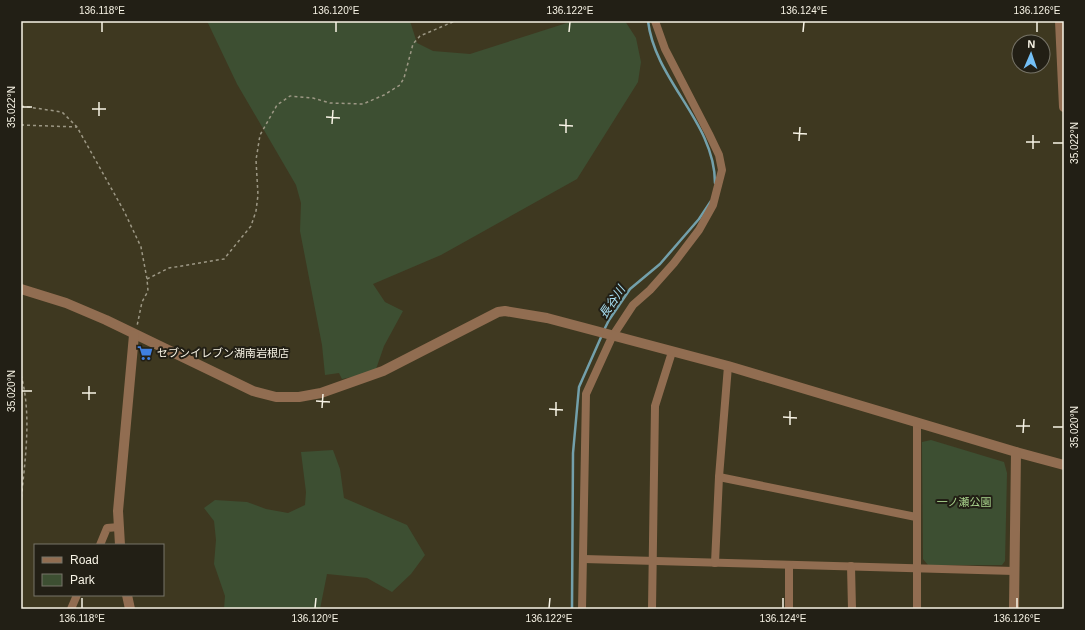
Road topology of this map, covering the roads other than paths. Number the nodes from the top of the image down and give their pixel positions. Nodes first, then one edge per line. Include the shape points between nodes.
1 (655, 21) edge
2 (1060, 21) edge
3 (1064, 106) edge
4 (21, 289) edge
5 (134, 335) junction
6 (612, 336) junction
7 (672, 352) junction
8 (728, 366) junction
9 (917, 422) junction
10 (1016, 452) junction
11 (1064, 465) edge
12 (719, 476) junction
13 (916, 516) junction
14 (119, 527) junction
15 (100, 544) edge
16 (120, 544) edge
17 (584, 559) junction
18 (652, 561) junction
19 (715, 563) junction
20 (789, 565) junction
21 (851, 566) junction
22 (917, 568) junction
23 (1014, 571) junction
24 (77, 596) edge
25 (127, 596) edge
26 (71, 609) edge
27 (130, 609) edge
28 (582, 609) edge
29 (652, 609) edge
30 (789, 609) edge
31 (852, 609) edge
32 (917, 609) edge
33 (1014, 609) edge

1 - 6 street via 665,49 719,155 722,170 713,205 699,230 663,274 633,305
2 - 3 street
4 - 5 street via 66,303
5 - 6 street via 253,391 276,397 321,393 383,371 498,312 547,318
5 - 14 street via 118,511
6 - 7 street
6 - 17 street via 586,394
7 - 8 street
7 - 18 street via 655,406
8 - 9 street
8 - 12 street
9 - 10 street
9 - 13 street
10 - 11 street
10 - 23 street
12 - 13 street
12 - 19 street
13 - 22 street
14 - 15 street via 107,528
14 - 16 street
17 - 18 street
17 - 28 street
18 - 19 street
18 - 29 street
19 - 20 street
20 - 21 street
20 - 30 street
21 - 22 street
21 - 31 street
22 - 23 street
22 - 32 street
23 - 33 street
24 - 26 street
25 - 27 street

